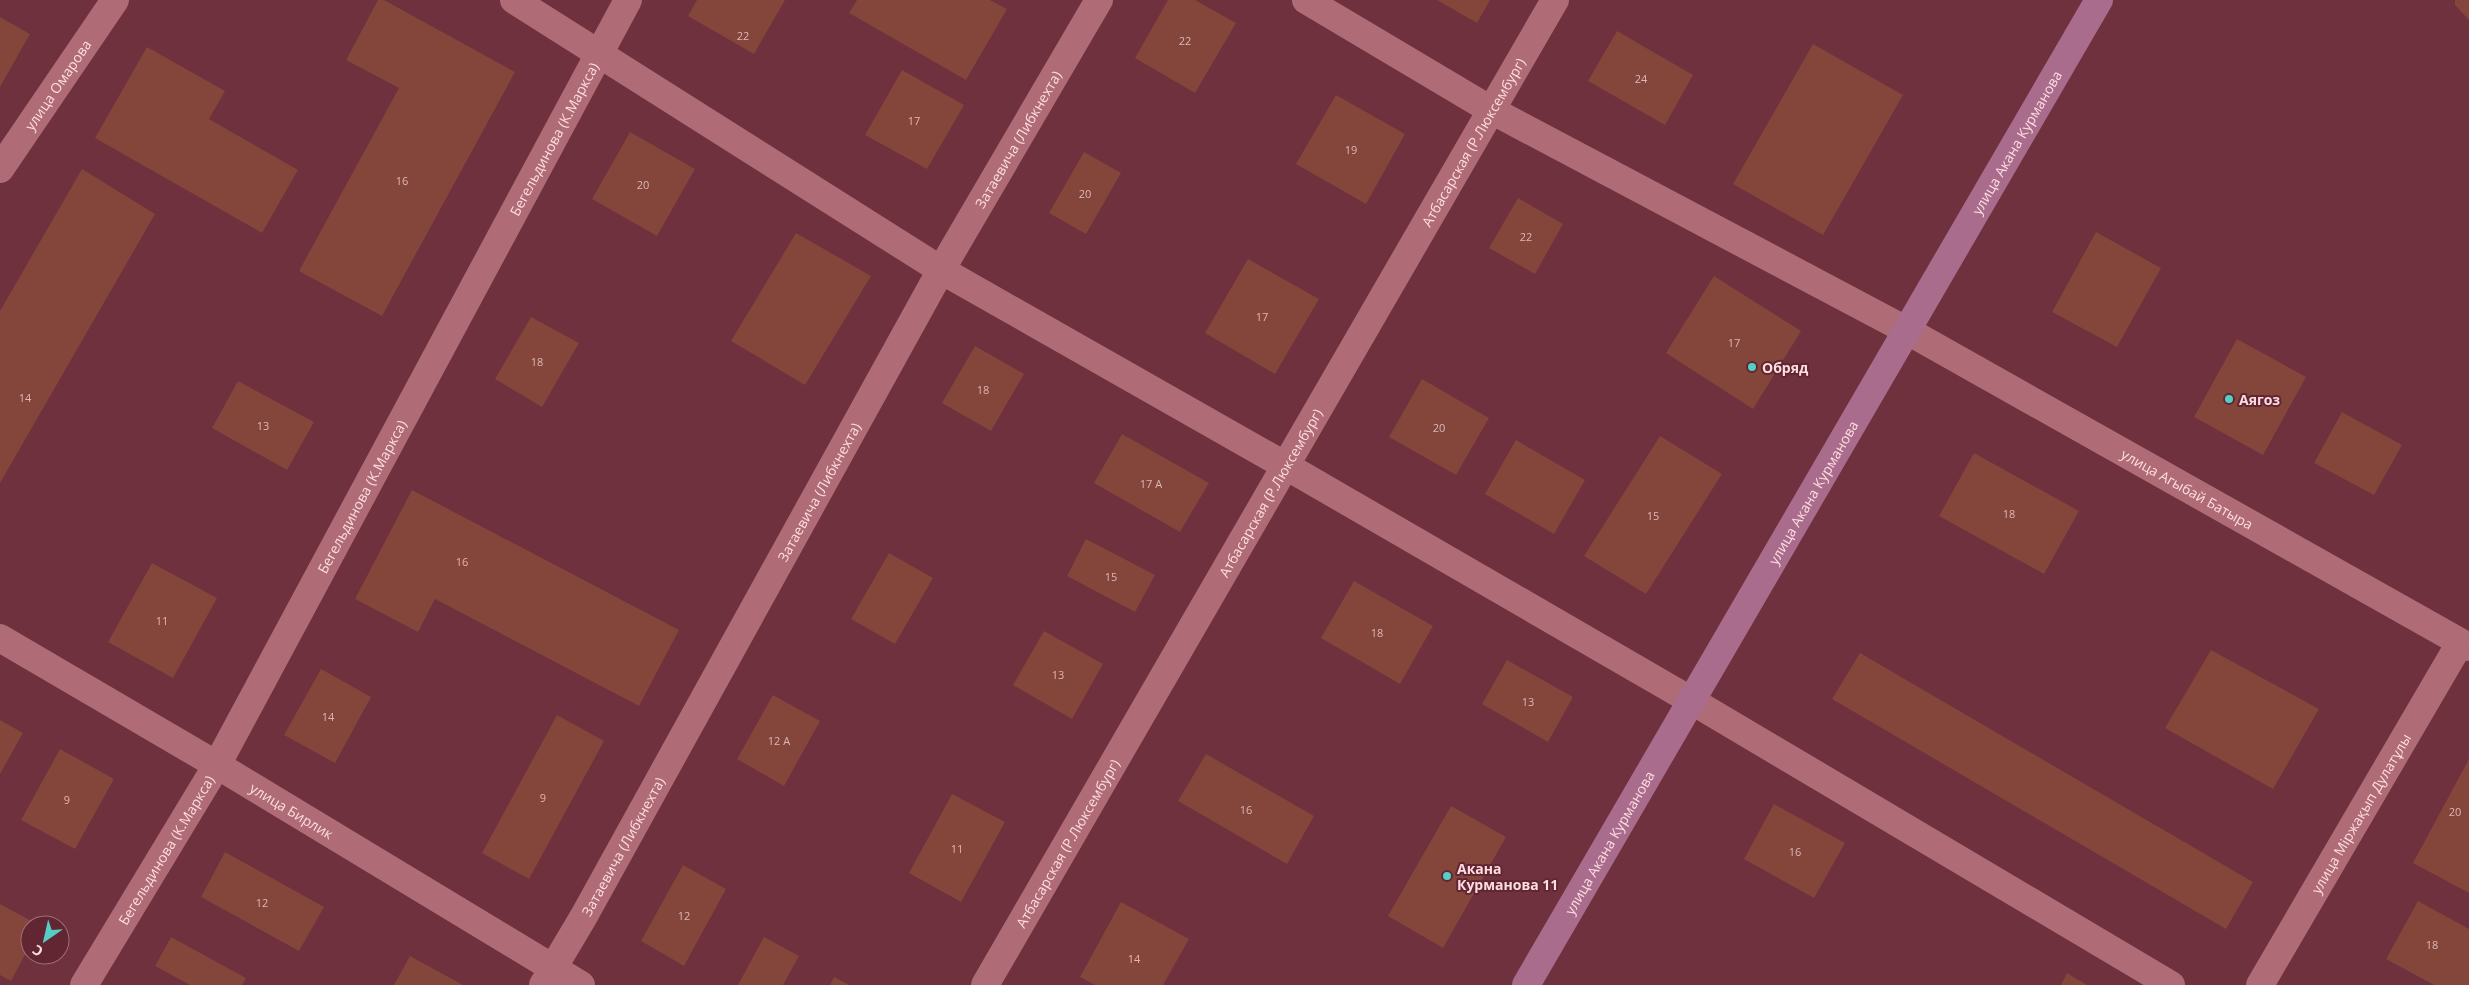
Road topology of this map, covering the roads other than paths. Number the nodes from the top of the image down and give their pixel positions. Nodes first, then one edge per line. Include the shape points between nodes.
1 (115, 0) edge
2 (514, 0) edge
3 (628, 0) edge
4 (1099, 0) edge
5 (1306, 0) edge
6 (1555, 0) edge
7 (2099, 0) edge
8 (598, 55) junction
9 (1491, 110) junction
10 (0, 168) edge
11 (941, 270) junction
12 (1906, 330) junction
13 (1286, 466) junction
14 (0, 638) edge
15 (2465, 645) edge
16 (1692, 701) junction
17 (217, 764) junction
18 (548, 976) edge
19 (84, 985) edge
20 (581, 985) edge
21 (985, 985) edge
22 (1526, 985) edge
23 (2171, 985) edge
24 (2260, 985) edge

1 - 10 street, улица Омарова
2 - 8 street
3 - 8 street, Бегельдинова (К.Маркса)
4 - 11 street, Затаевича (Либкнехта)
5 - 9 street, улица Агыбай Батыра
6 - 9 street, Атбасарская (Р.Люксембург)
7 - 12 main road, улица Акана Курманова
8 - 11 street
8 - 17 street, Бегельдинова (К.Маркса)
9 - 12 street, улица Агыбай Батыра
9 - 13 street, Атбасарская (Р.Люксембург)
11 - 13 street
11 - 18 street, Затаевича (Либкнехта) via 594,899
12 - 15 street, улица Агыбай Батыра
12 - 16 main road, улица Акана Курманова
13 - 16 street
13 - 21 street, Атбасарская (Р.Люксембург)
14 - 17 street, улица Бирлик
15 - 24 street, улица Міржақып Дулатұлы
16 - 22 main road, улица Акана Курманова
16 - 23 street
17 - 18 street, улица Бирлик
17 - 19 street, Бегельдинова (К.Маркса)
18 - 20 street, улица Бирлик

